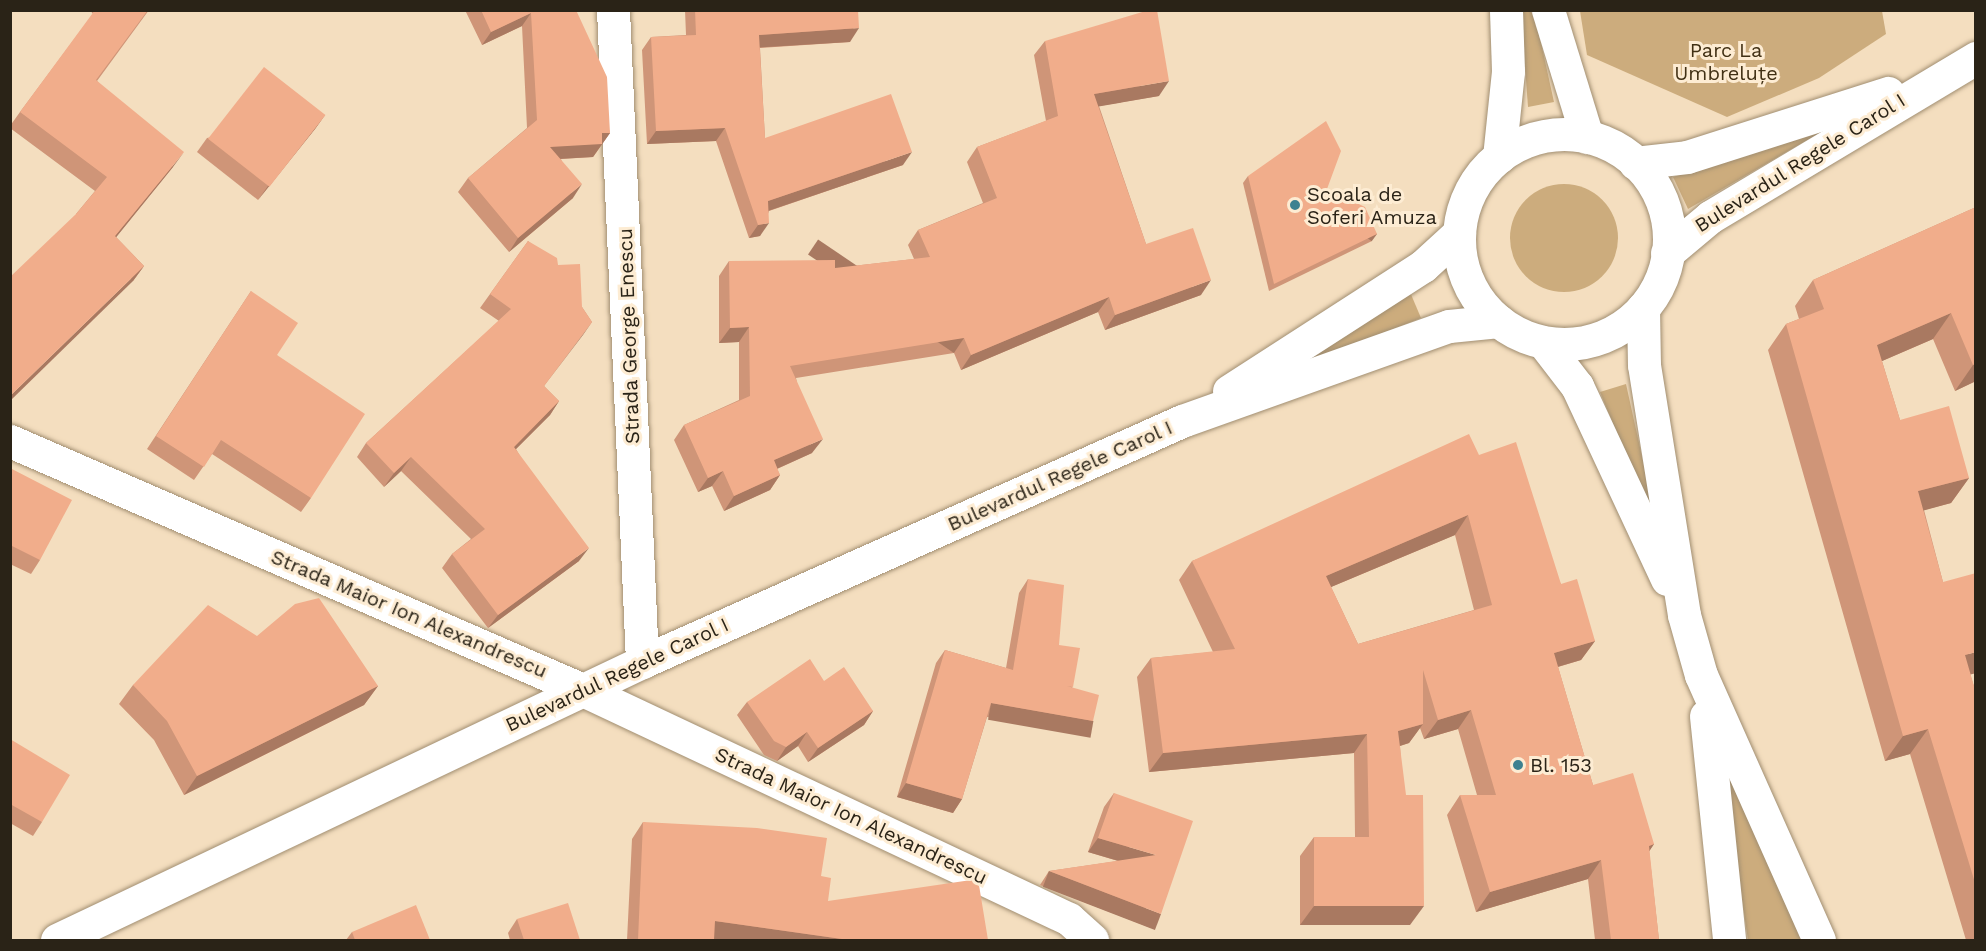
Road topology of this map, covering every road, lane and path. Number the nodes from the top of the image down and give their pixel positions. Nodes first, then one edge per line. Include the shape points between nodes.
1 (613, 10) edge
2 (1506, 10) edge
3 (1548, 10) edge
4 (1976, 58) edge
5 (1935, 78) junction
6 (1587, 137) junction
7 (1499, 157) junction
8 (1635, 163) junction
9 (1460, 233) junction
10 (1667, 253) junction
11 (1643, 308) junction
12 (1499, 321) junction
13 (1544, 342) junction
14 (1182, 421) junction
15 (10, 441) edge
16 (1684, 615) junction
17 (642, 662) junction
18 (1701, 675) junction
19 (583, 690) junction
20 (57, 940) edge
21 (1092, 940) edge
22 (1729, 940) edge
23 (1819, 940) edge

1 - 17 main road, Strada George Enescu
2 - 7 main road via 1508,71
3 - 6 main road
4 - 5 main road, Bulevardul Regele Carol I
5 - 8 main road, Bulevardul Regele Carol I via 1687,158
5 - 10 main road, Bulevardul Regele Carol I via 1710,217
6 - 7 main road via 1543,136
6 - 8 main road
7 - 9 main road via 1471,191
8 - 10 main road via 1662,204
9 - 12 main road via 1471,287
9 - 14 main road, Bulevardul Regele Carol I via 1423,266
10 - 11 main road via 1660,280
11 - 13 main road via 1603,337
11 - 16 main road via 1644,365
12 - 13 main road
12 - 14 main road, Bulevardul Regele Carol I via 1449,326
13 - 16 main road via 1577,386
14 - 17 main road, Bulevardul Regele Carol I
15 - 19 main road, Strada Maior Ion Alexandrescu
16 - 18 main road
17 - 19 main road, Bulevardul Regele Carol I
18 - 22 main road
18 - 23 main road
19 - 20 main road, Bulevardul Regele Carol I
19 - 21 main road, Strada Maior Ion Alexandrescu via 1069,919

